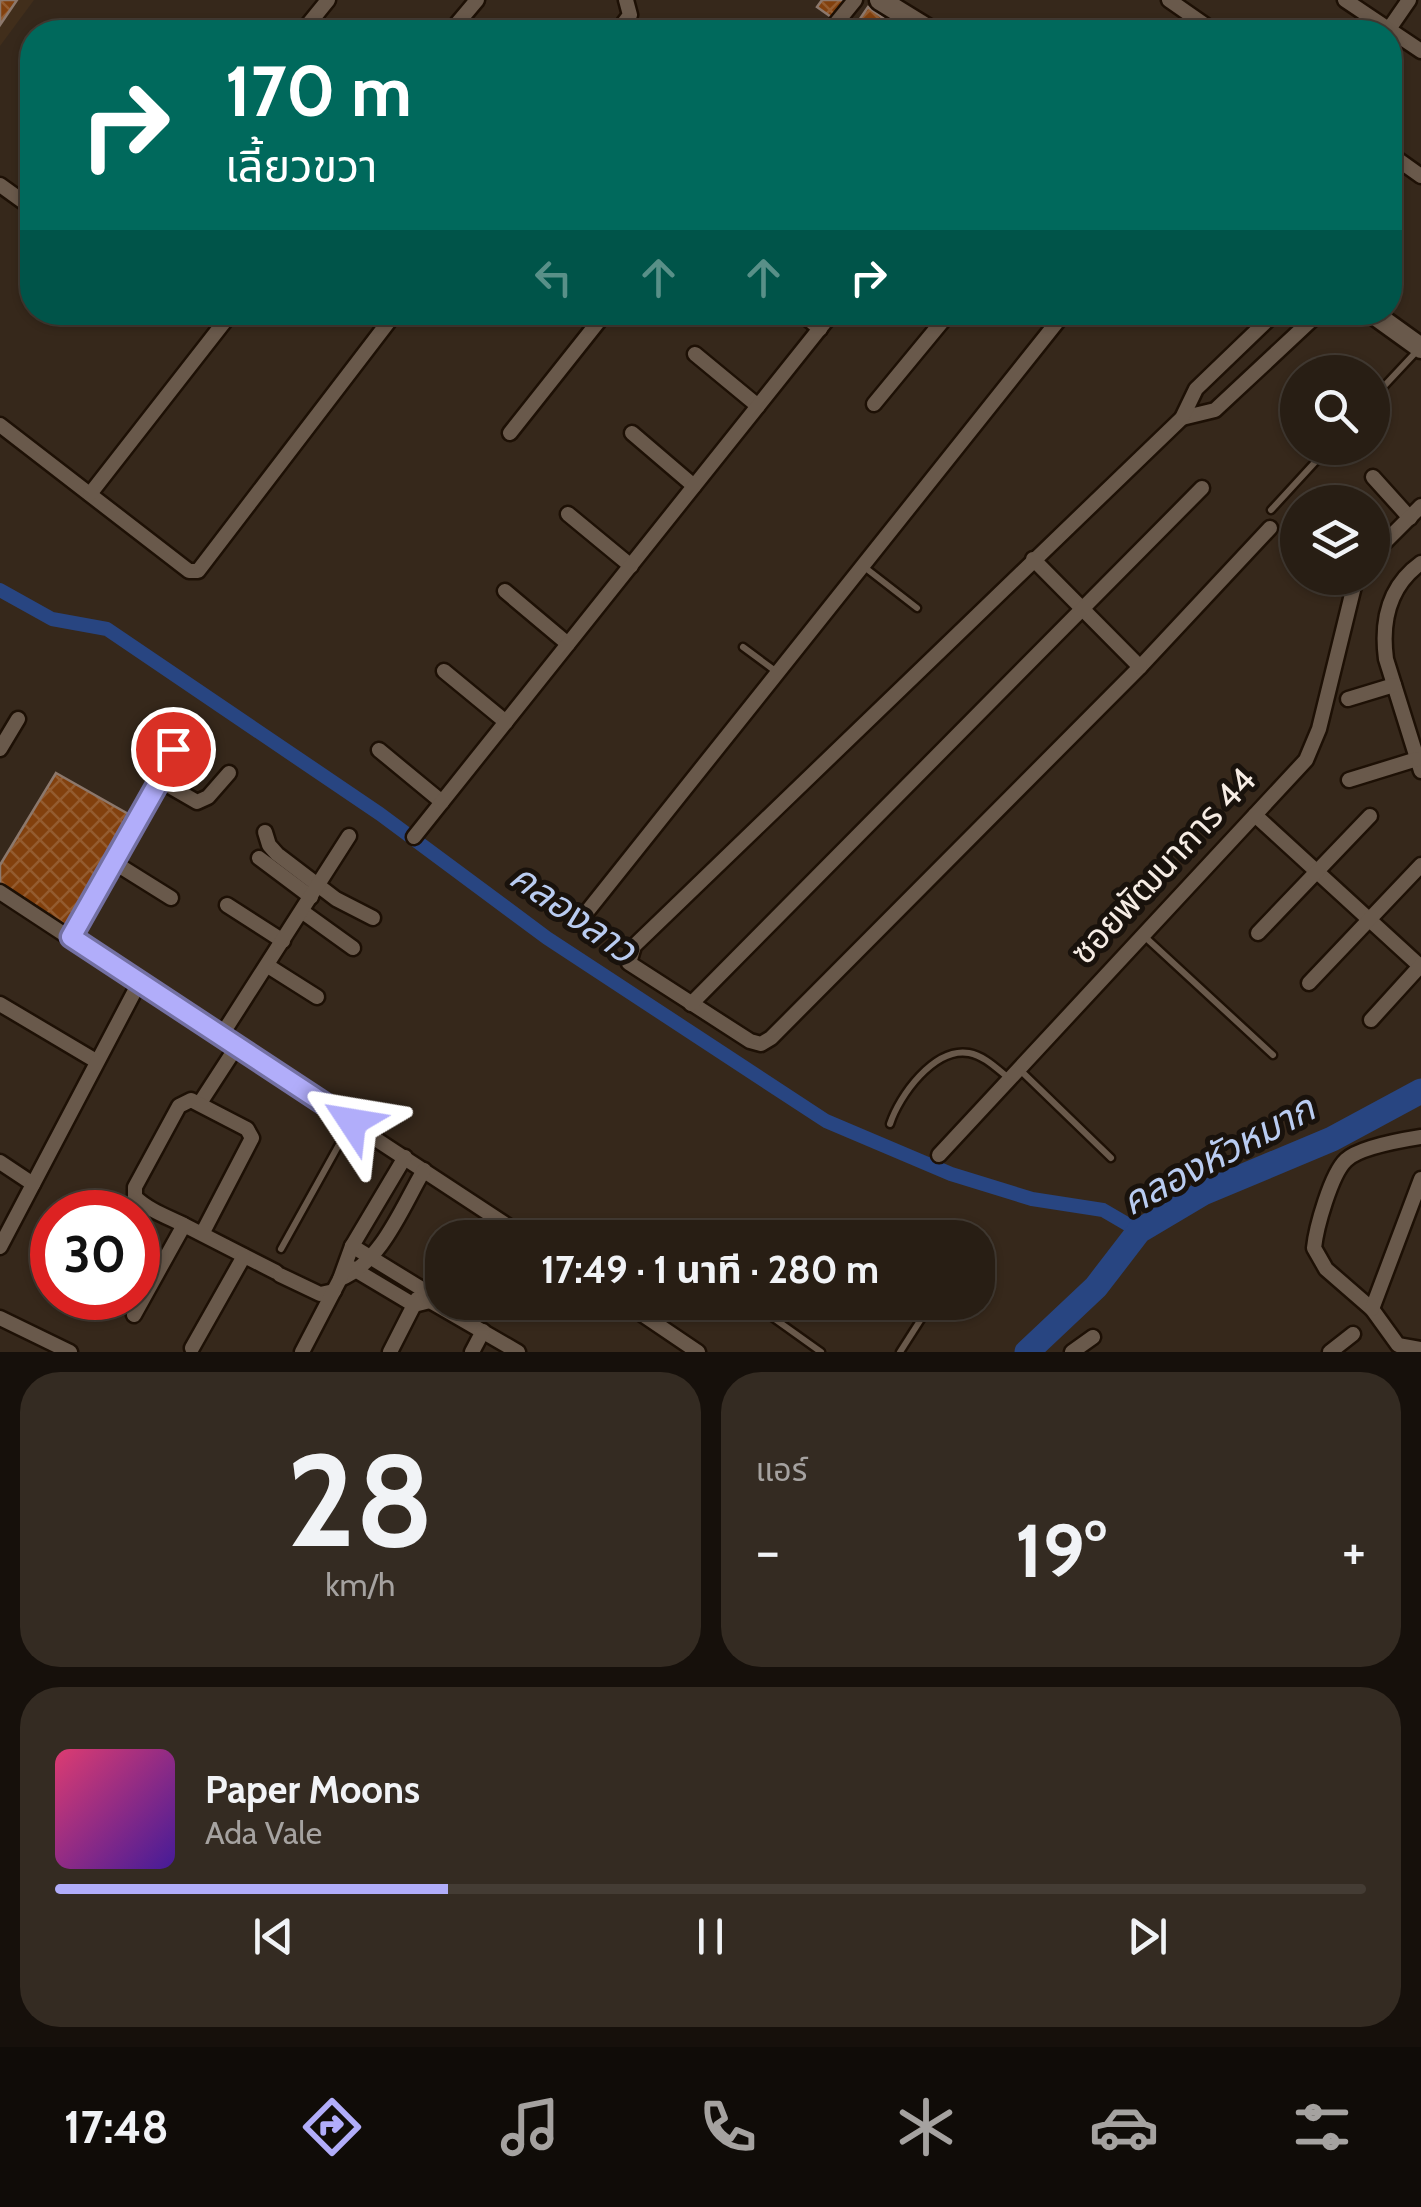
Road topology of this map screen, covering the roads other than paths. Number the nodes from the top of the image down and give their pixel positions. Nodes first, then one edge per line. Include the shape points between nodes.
1 (328, 0) edge
2 (476, 0) edge
3 (855, 0) edge
4 (880, 0) edge
5 (1169, 0) edge
6 (1345, 0) edge
7 (312, 20) edge
8 (460, 20) edge
9 (839, 20) edge
10 (912, 20) edge
11 (1198, 20) edge
12 (1375, 20) edge
13 (222, 325) edge
14 (386, 325) edge
15 (596, 325) edge
16 (815, 325) edge
17 (823, 325) edge
18 (939, 325) edge
19 (1055, 325) edge
20 (1262, 325) edge
21 (1306, 325) edge
22 (1390, 325) edge
23 (820, 329) junction
24 (1420, 347) edge
25 (695, 354) dead end
26 (1390, 380) edge
27 (874, 404) dead end
28 (758, 406) junction
29 (1182, 418) junction
30 (0, 425) edge
31 (510, 433) dead end
32 (632, 433) dead end
33 (1312, 465) edge
34 (1373, 477) dead end
35 (694, 486) junction
36 (1202, 488) dead end
37 (90, 494) junction
38 (1271, 510) dead end
39 (1416, 512) edge
40 (568, 514) dead end
41 (1270, 528) dead end
42 (1390, 537) edge
43 (1033, 559) junction
44 (1421, 563) edge
45 (630, 566) junction
46 (864, 566) junction
47 (505, 591) dead end
48 (1352, 595) edge
49 (917, 608) dead end
50 (1083, 610) junction
51 (568, 644) junction
52 (744, 646) dead end
53 (1140, 667) junction
54 (444, 671) dead end
55 (778, 673) junction
56 (1394, 685) junction
57 (1348, 699) dead end
58 (18, 718) dead end
59 (506, 722) junction
60 (155, 738) dead end
61 (0, 749) edge
62 (379, 750) dead end
63 (1419, 765) edge
64 (229, 772) dead end
65 (159, 780) junction
66 (1348, 780) dead end
67 (442, 802) junction
68 (1255, 815) junction
69 (1370, 816) dead end
70 (265, 832) dead end
71 (348, 836) dead end
72 (414, 837) dead end
73 (258, 858) dead end
74 (115, 864) junction
75 (1421, 865) edge
76 (1316, 872) junction
77 (0, 892) edge
78 (315, 892) junction
79 (171, 898) dead end
80 (228, 906) dead end
81 (302, 912) junction
82 (373, 918) dead end
83 (582, 918) dead end
84 (1369, 920) junction
85 (1258, 933) dead end
86 (1143, 935) junction
87 (71, 937) junction
88 (284, 942) junction
89 (353, 948) dead end
90 (268, 966) junction
91 (1420, 966) edge
92 (140, 982) junction
93 (1308, 983) dead end
94 (317, 997) dead end
95 (0, 1004) edge
96 (691, 1004) junction
97 (1371, 1020) dead end
98 (221, 1036) junction
99 (237, 1046) junction
100 (1273, 1055) dead end
101 (96, 1061) junction
102 (1014, 1074) junction
103 (200, 1102) junction
104 (352, 1122) junction
105 (890, 1124) dead end
106 (1421, 1137) edge
107 (939, 1155) dead end
108 (405, 1157) junction
109 (1111, 1158) dead end
110 (0, 1162) edge
111 (424, 1170) junction
112 (1421, 1180) edge
113 (32, 1184) junction
114 (499, 1220) edge
115 (184, 1225) junction
116 (202, 1234) junction
117 (352, 1246) junction
118 (0, 1247) edge
119 (280, 1249) dead end
120 (244, 1256) junction
121 (372, 1257) junction
122 (344, 1263) junction
123 (160, 1268) edge
124 (358, 1272) junction
125 (337, 1285) junction
126 (425, 1294) edge
127 (425, 1296) edge
128 (414, 1305) junction
129 (1372, 1308) junction
130 (0, 1318) edge
131 (466, 1320) edge
132 (651, 1320) edge
133 (776, 1320) edge
134 (920, 1320) edge
135 (483, 1331) junction
136 (1353, 1334) dead end
137 (1093, 1338) dead end
138 (192, 1348) dead end
139 (1421, 1350) edge
140 (70, 1352) edge
141 (302, 1352) edge
142 (390, 1352) edge
143 (472, 1352) edge
144 (518, 1352) edge
145 (698, 1352) edge
146 (821, 1352) edge
147 (900, 1352) edge
148 (1072, 1352) edge
149 (1330, 1352) edge

1 - 7 street
2 - 8 street
3 - 9 street
4 - 10 street
5 - 11 street
6 - 12 street
13 - 37 street
14 - 37 street via 198,572 188,572
15 - 31 street
16 - 23 street
17 - 23 street
18 - 27 street
19 - 46 street
20 - 29 street via 1196,389
21 - 29 street via 1214,410
22 - 24 street
23 - 28 street
24 - 26 lane
25 - 28 street
28 - 35 street
29 - 43 street
30 - 37 street
32 - 35 street
33 - 38 lane
34 - 39 street
35 - 45 street
36 - 50 street
39 - 42 street
40 - 45 street
41 - 53 street
43 - 50 street
43 - 96 street via 634,946 630,963
44 - 56 street via 1397,585 1385,629
45 - 51 street
46 - 49 lane
46 - 55 street
47 - 51 street
48 - 68 street, ซอยพัฒนาการ 44 via 1314,746
50 - 53 street
50 - 96 street
51 - 59 street
52 - 55 lane
53 - 96 street via 771,1038 750,1042
54 - 59 street
55 - 83 street
56 - 57 street
56 - 63 street
58 - 61 street
59 - 67 street
60 - 65 street via 174,755
62 - 67 street
63 - 66 street
64 - 65 street via 198,802
65 - 74 street
67 - 72 street
68 - 76 street
68 - 86 street, ซอยพัฒนาการ 44
69 - 76 street
70 - 78 street via 272,849
71 - 78 street
73 - 78 street
74 - 79 street
74 - 87 street
75 - 84 street
76 - 84 street
76 - 85 street
77 - 87 street
78 - 81 street
78 - 82 street
80 - 88 street
81 - 88 street
81 - 89 street
84 - 91 street
84 - 93 street
86 - 100 lane
86 - 102 street, ซอยพัฒนาการ 44
87 - 92 street
88 - 90 street
90 - 94 street
90 - 98 street
91 - 97 street
92 - 98 street
92 - 101 street
95 - 101 street
98 - 99 street
99 - 103 street
99 - 104 street
101 - 113 street
102 - 105 lane via 972,1054 946,1056 903,1097
102 - 107 street, ซอยพัฒนาการ 44
102 - 109 lane
103 - 115 street via 179,1106 134,1190 138,1201
103 - 116 street via 252,1138
104 - 108 street
104 - 119 lane
106 - 129 street via 1346,1159 1315,1238 1326,1269
108 - 111 street
108 - 117 street
110 - 113 street
111 - 114 street
111 - 121 street
112 - 129 street
113 - 118 street
115 - 116 street
115 - 123 street
116 - 120 street
117 - 121 street
117 - 122 street
120 - 125 street via 320,1294
120 - 138 street
121 - 124 street
121 - 126 street
122 - 124 street
122 - 125 street
124 - 125 street
124 - 128 street
125 - 141 street
127 - 128 street
128 - 142 street
129 - 139 street via 1398,1345
130 - 140 street
131 - 135 street
132 - 145 street
133 - 146 lane
134 - 147 lane
135 - 143 street
135 - 144 street
136 - 149 street
137 - 148 street

